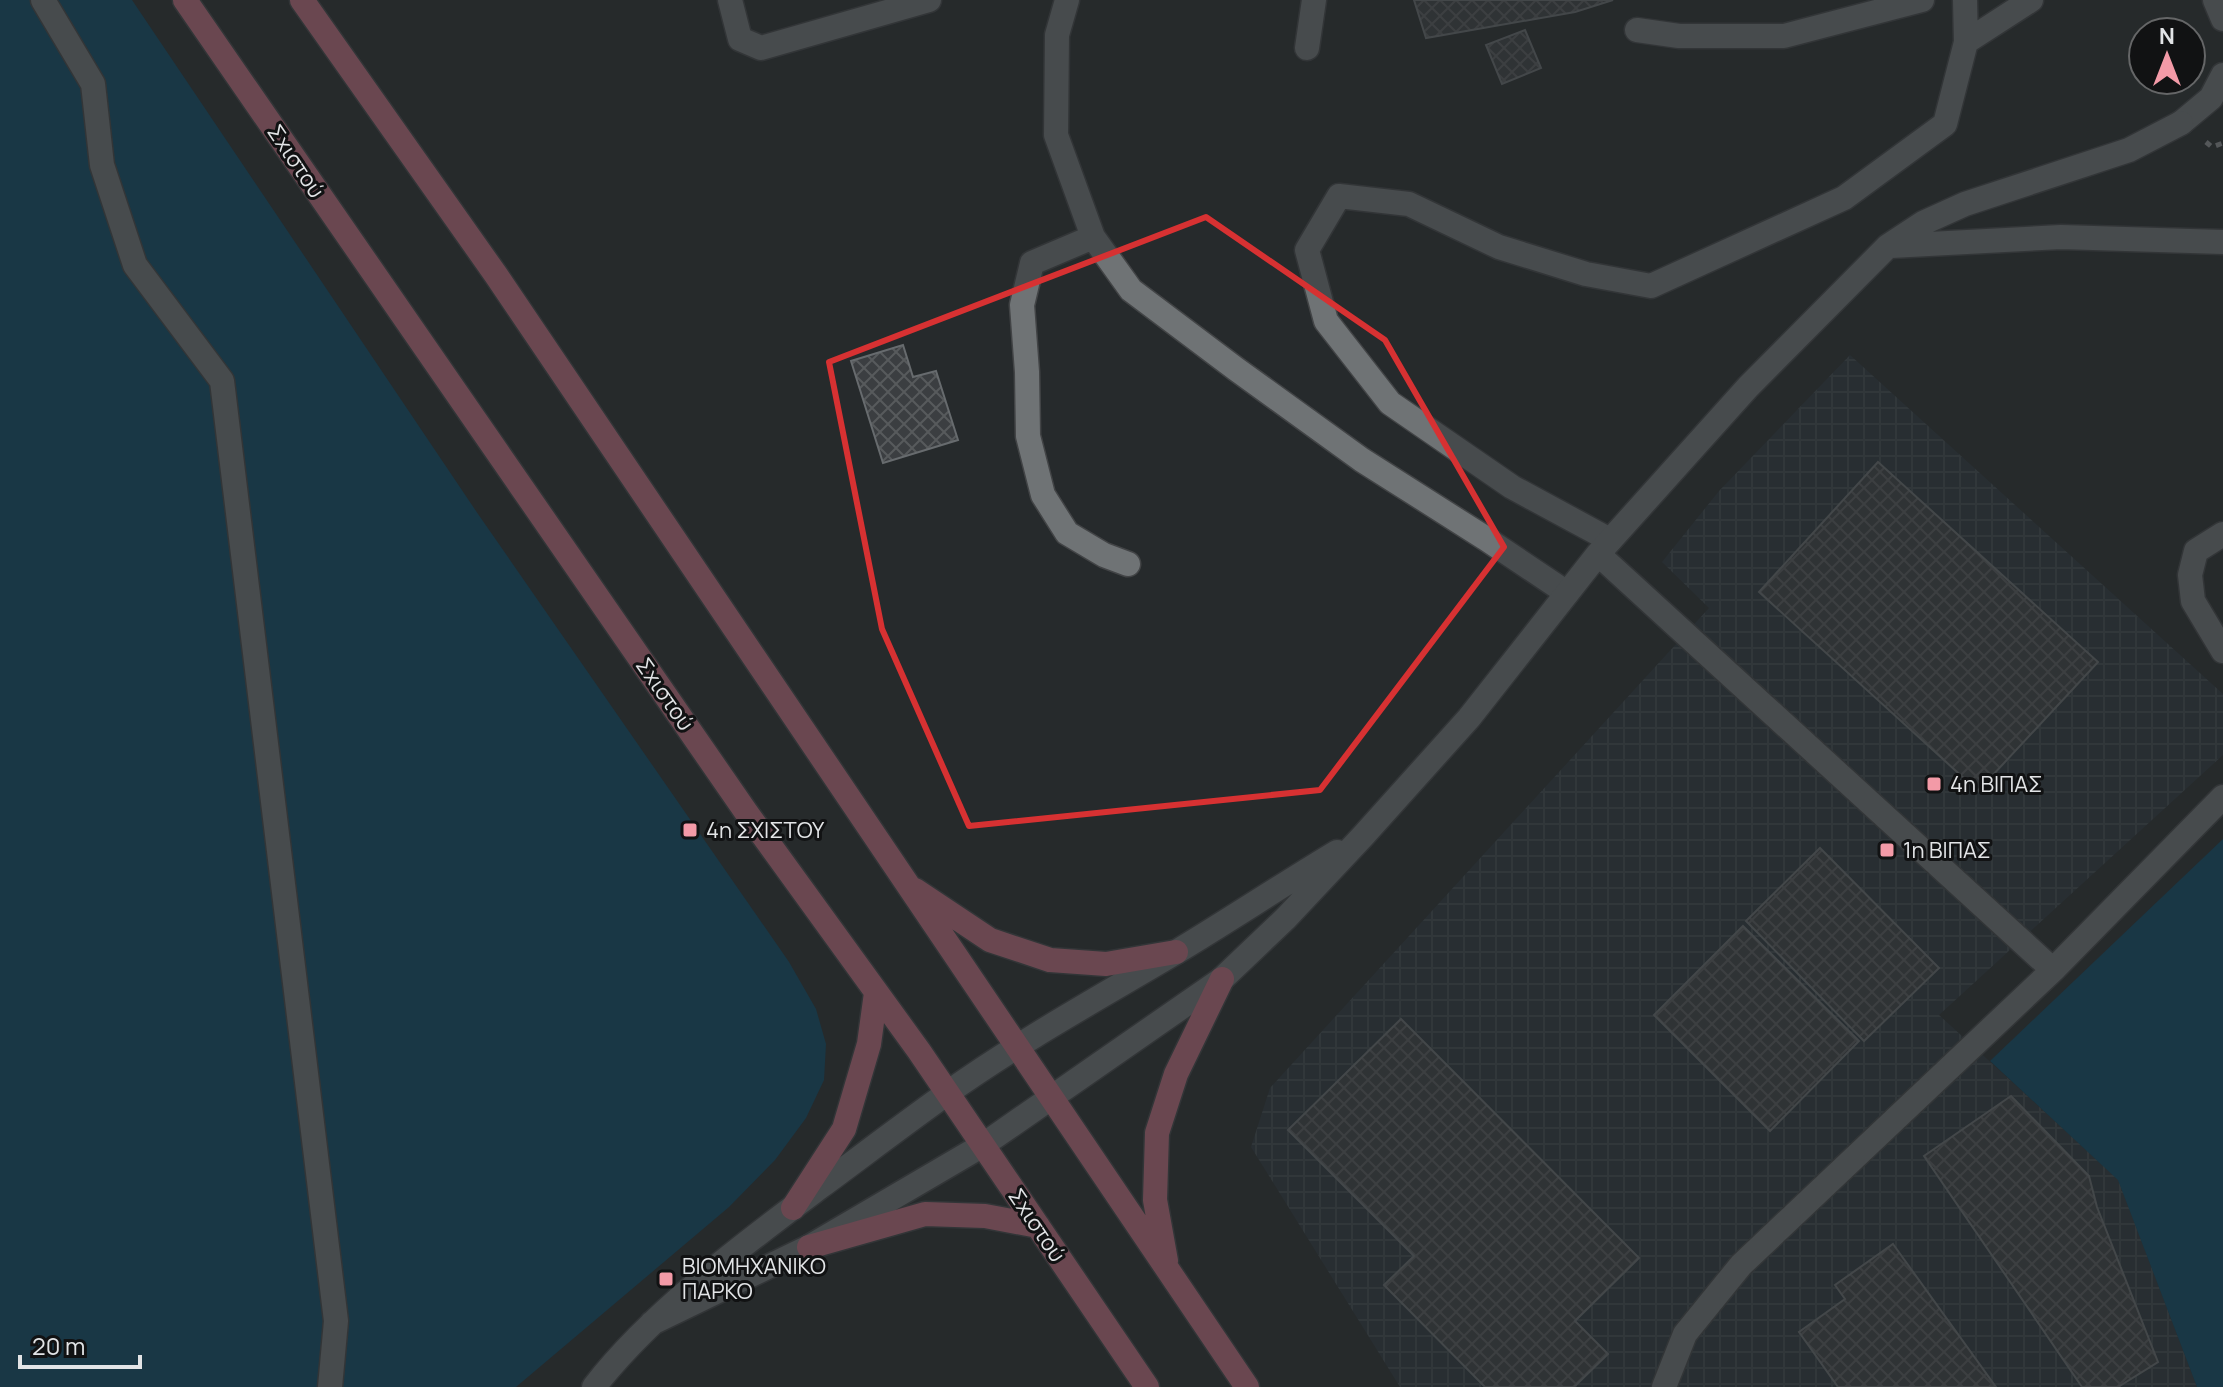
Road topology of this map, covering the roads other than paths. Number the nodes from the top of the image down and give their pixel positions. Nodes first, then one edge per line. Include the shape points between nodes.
1 (43, 0) edge
2 (185, 0) edge
3 (302, 0) edge
4 (730, 0) edge
5 (929, 0) edge
6 (1067, 0) edge
7 (1314, 0) edge
8 (1922, 0) edge
9 (1965, 0) edge
10 (2031, 0) edge
11 (2215, 0) edge
12 (2223, 19) edge
13 (1637, 30) dead end
14 (1966, 42) junction
15 (1307, 48) dead end
16 (2223, 75) edge
17 (1093, 237) junction
18 (2223, 242) edge
19 (1888, 246) junction
20 (2223, 534) edge
21 (1604, 547) junction
22 (1128, 564) dead end
23 (1567, 593) junction
24 (2223, 651) edge
25 (2223, 797) edge
26 (1363, 836) junction
27 (905, 883) junction
28 (1176, 952) junction
29 (2053, 970) junction
30 (1222, 979) junction
31 (876, 993) junction
32 (1016, 1047) junction
33 (947, 1093) junction
34 (1051, 1098) junction
35 (983, 1145) junction
36 (793, 1208) junction
37 (1038, 1226) junction
38 (809, 1247) junction
39 (1168, 1271) junction
40 (652, 1323) junction
41 (330, 1387) edge
42 (594, 1387) edge
43 (1147, 1387) edge
44 (1247, 1387) edge
45 (1664, 1387) edge

1 - 41 street via 93,84 102,165 135,265 222,381 336,1321
2 - 31 main road, Σχιστού
3 - 27 main road via 496,275
4 - 5 street via 740,39 761,48
6 - 17 street via 1057,35 1056,135
7 - 15 street
8 - 13 street via 1784,36 1679,36
9 - 14 street
10 - 14 street
11 - 12 street
14 - 21 street via 1945,124 1844,198 1651,286 1586,274 1499,247 1409,204 1339,196 1307,250 1326,321 1390,403
16 - 19 street via 2211,98 2181,123 2129,150 1965,204
17 - 22 street via 1032,263 1022,305 1028,436 1043,495 1067,533
17 - 23 street via 1131,290 1236,369 1362,460
18 - 19 street via 2061,237
19 - 21 street via 1748,387
20 - 24 street via 2196,551 2190,575 2193,601
21 - 23 street
21 - 29 street
23 - 26 street via 1469,718
25 - 29 street
26 - 28 street
26 - 30 street
27 - 28 main road via 990,940 1050,960 1106,964
27 - 32 main road
28 - 32 street
29 - 45 street via 1741,1265 1685,1334
30 - 34 street
30 - 39 main road via 1176,1074 1157,1133 1155,1200
31 - 33 main road, Σχιστού
31 - 36 main road via 869,1044 844,1129
32 - 33 street
32 - 34 main road
33 - 35 main road, Σχιστού
33 - 36 street
34 - 35 street
34 - 39 main road
35 - 37 main road, Σχιστού
35 - 38 street
36 - 40 street
37 - 38 main road via 985,1216 925,1214
37 - 43 main road, Σχιστού
38 - 40 street
39 - 44 main road
40 - 42 street

